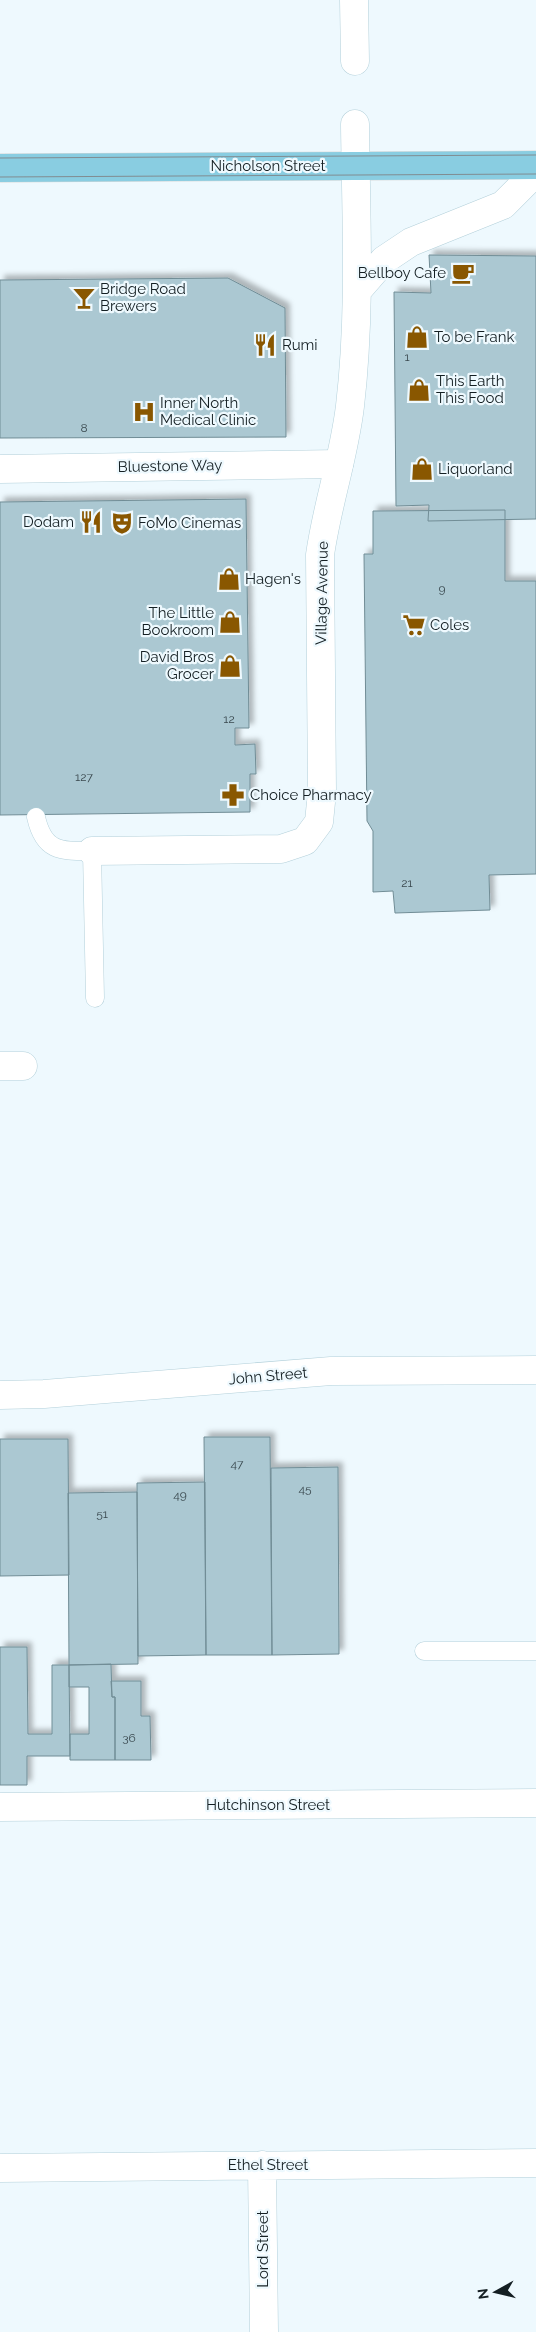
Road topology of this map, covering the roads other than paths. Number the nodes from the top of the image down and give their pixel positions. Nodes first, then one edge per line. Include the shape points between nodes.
1 (354, 0) edge
2 (355, 60) dead end
3 (355, 124) dead end
4 (536, 165) edge
5 (356, 166) junction
6 (0, 168) edge
7 (536, 172) edge
8 (357, 291) junction
9 (339, 464) junction
10 (0, 469) edge
11 (36, 816) dead end
12 (92, 851) junction
13 (95, 998) dead end
14 (536, 1370) edge
15 (0, 1395) edge
16 (536, 1651) edge
17 (424, 1652) dead end
18 (536, 1803) edge
19 (0, 1807) edge
20 (536, 2163) edge
21 (262, 2166) junction
22 (0, 2168) edge
23 (264, 2332) edge

1 - 2 street
3 - 5 street, Village Avenue
4 - 5 main road, Nicholson Street
5 - 6 main road, Nicholson Street
5 - 8 street, Village Avenue
7 - 8 street via 503,205 411,242 384,260
8 - 9 street, Village Avenue via 355,363
9 - 10 street, Bluestone Way
9 - 12 street, Village Avenue via 320,555 322,792 319,822 305,841 280,849
11 - 12 lane via 40,832 51,846 66,851
12 - 13 lane
14 - 15 street, John Street via 331,1371
16 - 17 lane
18 - 19 street, Hutchinson Street
20 - 21 street, Ethel Street
21 - 22 street, Ethel Street
21 - 23 street, Lord Street

